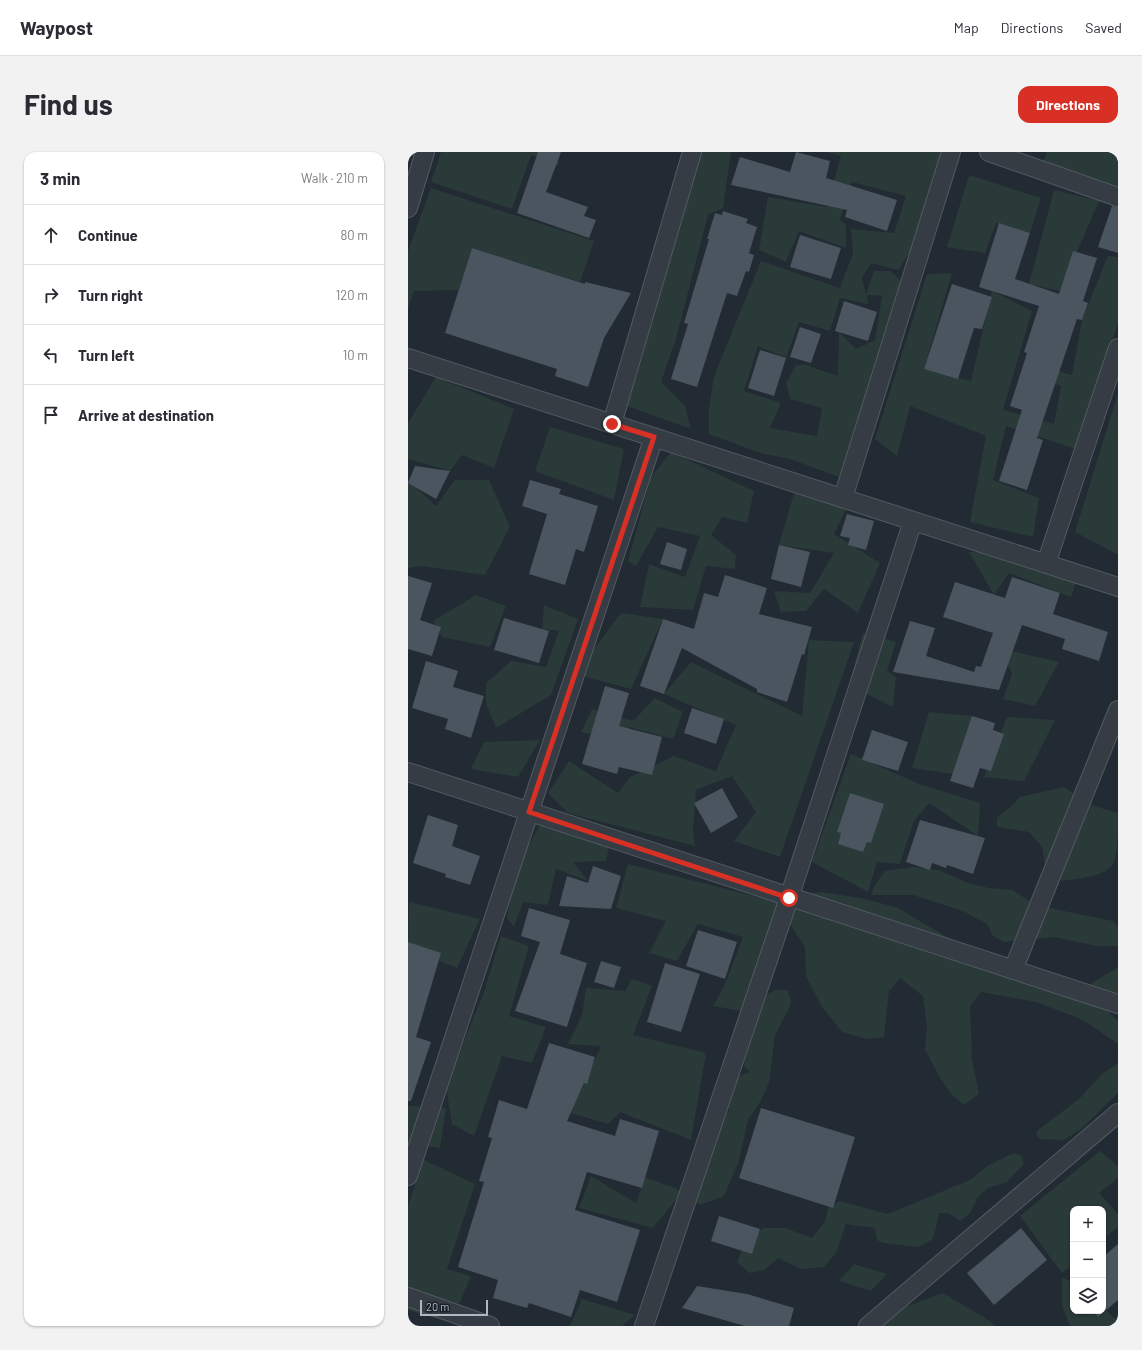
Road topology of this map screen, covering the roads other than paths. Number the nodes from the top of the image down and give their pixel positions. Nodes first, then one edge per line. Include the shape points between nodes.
1 (425, 152) edge
2 (692, 152) edge
3 (951, 152) edge
4 (989, 152) edge
5 (1118, 197) edge
6 (408, 208) edge
7 (1118, 348) edge
8 (409, 361) edge
9 (612, 424) junction
10 (654, 437) junction
11 (843, 498) junction
12 (913, 521) junction
13 (1046, 564) junction
14 (1118, 587) edge
15 (1118, 710) edge
16 (408, 772) edge
17 (529, 812) junction
18 (789, 898) junction
19 (1013, 970) junction
20 (1118, 1004) edge
21 (1118, 1113) edge
22 (408, 1176) edge
23 (408, 1297) edge
24 (490, 1326) edge
25 (644, 1326) edge
26 (868, 1326) edge

1 - 6 street
2 - 9 street
3 - 11 street
4 - 5 street
7 - 13 street
8 - 9 street
9 - 10 street
10 - 11 street
10 - 17 street
11 - 12 street
12 - 13 street
12 - 18 street
13 - 14 street
15 - 19 street
16 - 17 street
17 - 18 street
17 - 22 street
18 - 19 street
18 - 25 street
19 - 20 street
21 - 26 street
23 - 24 street

